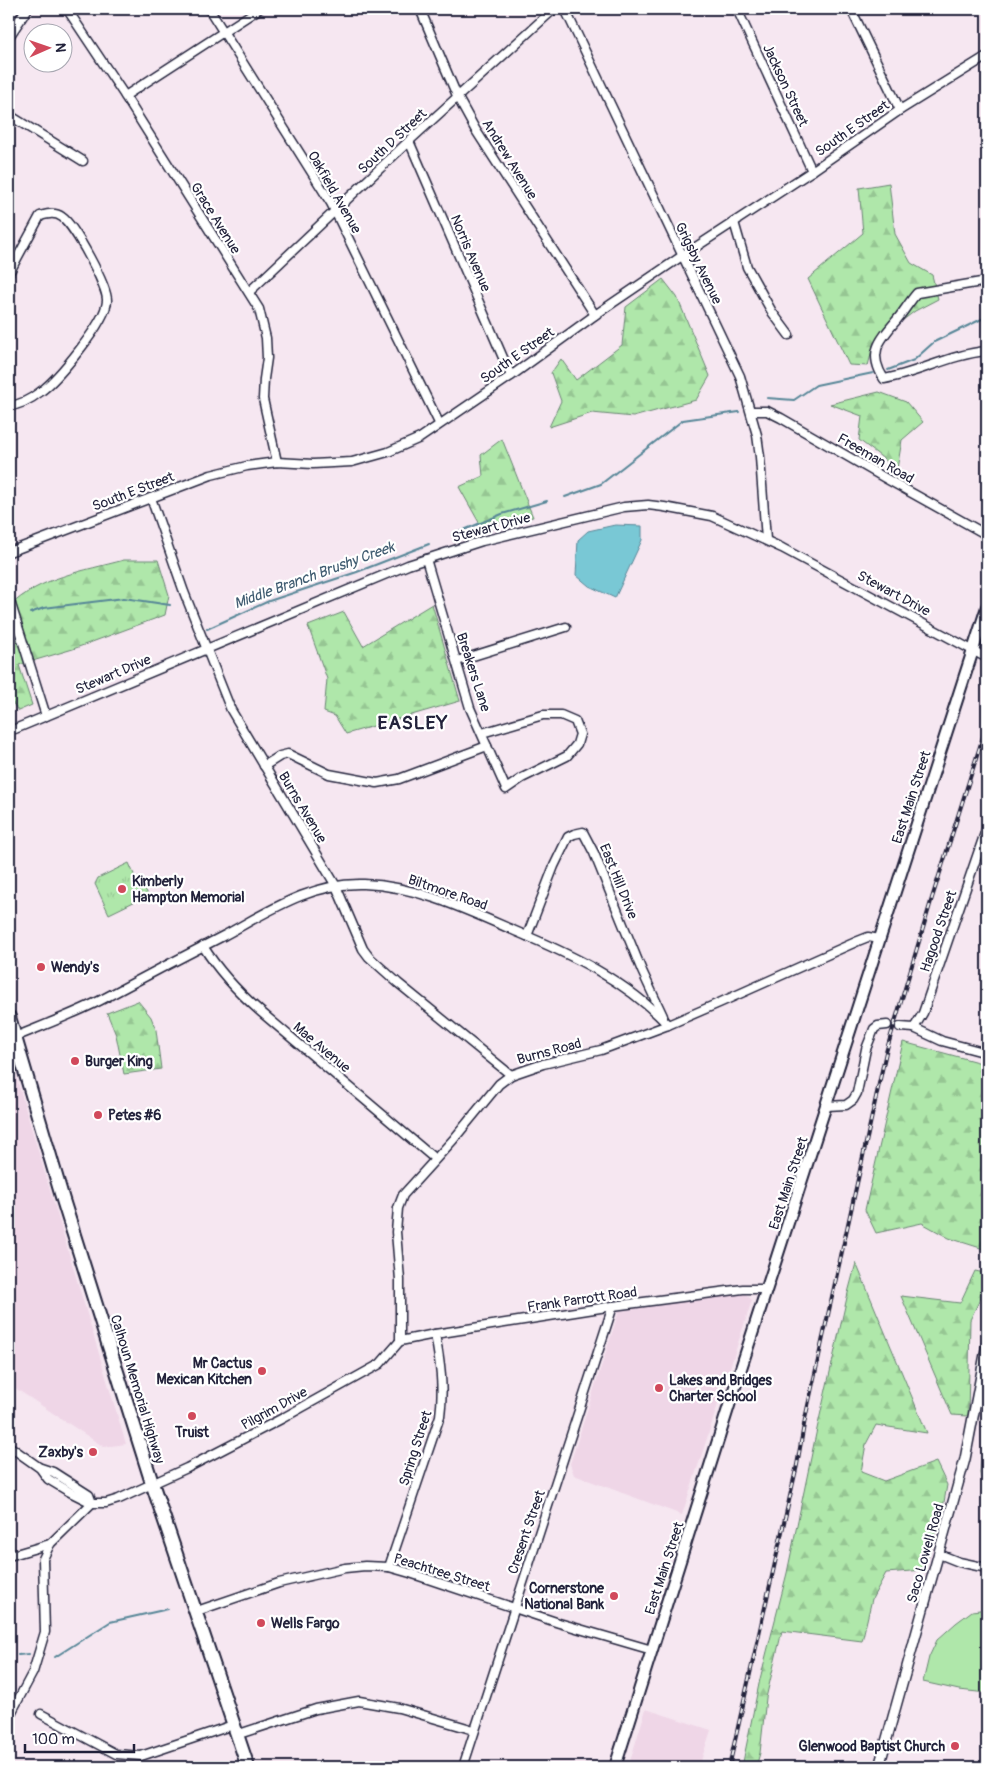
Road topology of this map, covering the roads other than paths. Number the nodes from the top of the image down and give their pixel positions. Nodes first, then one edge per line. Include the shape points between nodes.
1 (27, 9) edge
2 (67, 9) edge
3 (209, 9) edge
4 (259, 9) edge
5 (420, 9) edge
6 (554, 9) edge
7 (565, 9) edge
8 (737, 9) edge
9 (851, 9) edge
10 (224, 32) junction
11 (9, 36) edge
12 (987, 56) edge
13 (126, 96) junction
14 (458, 98) junction
15 (900, 110) junction
16 (9, 115) edge
17 (409, 141) junction
18 (83, 161) dead end
19 (812, 171) junction
20 (335, 212) junction
21 (734, 222) junction
22 (682, 256) junction
23 (9, 273) edge
24 (987, 281) edge
25 (249, 292) junction
26 (595, 315) junction
27 (789, 335) dead end
28 (987, 351) edge
29 (511, 376) junction
30 (9, 406) edge
31 (752, 411) junction
32 (439, 423) junction
33 (277, 462) junction
34 (151, 498) junction
35 (987, 535) edge
36 (766, 540) junction
37 (9, 552) edge
38 (426, 559) junction
39 (9, 598) edge
40 (987, 607) edge
41 (566, 626) dead end
42 (206, 648) junction
43 (973, 650) junction
44 (987, 658) edge
45 (457, 660) junction
46 (46, 716) junction
47 (15, 729) dead end
48 (482, 734) junction
49 (487, 746) junction
50 (264, 766) junction
51 (987, 826) edge
52 (336, 886) junction
53 (526, 936) junction
54 (880, 938) junction
55 (203, 946) junction
56 (9, 1016) edge
57 (887, 1024) dead end
58 (668, 1025) junction
59 (900, 1027) dead end
60 (914, 1028) junction
61 (15, 1037) junction
62 (987, 1053) edge
63 (511, 1075) junction
64 (828, 1106) junction
65 (435, 1159) junction
66 (767, 1289) junction
67 (613, 1306) junction
68 (435, 1334) junction
69 (400, 1341) junction
70 (987, 1344) edge
71 (9, 1446) edge
72 (152, 1483) junction
73 (92, 1503) junction
74 (50, 1544) junction
75 (939, 1554) junction
76 (9, 1556) edge
77 (389, 1567) junction
78 (987, 1568) edge
79 (514, 1607) junction
80 (194, 1612) junction
81 (652, 1650) junction
82 (41, 1714) dead end
83 (9, 1717) edge
84 (235, 1730) junction
85 (474, 1730) junction
86 (248, 1767) edge
87 (463, 1767) edge
88 (615, 1767) edge
89 (879, 1767) edge

1 - 11 street
2 - 13 street, Grace Avenue
3 - 10 street, Oakfield Avenue
4 - 10 street
5 - 14 street, Andrew Avenue
6 - 14 street, South D Street
7 - 22 street, Grigsby Avenue
8 - 19 street, Jackson Street
9 - 15 street
10 - 13 street
10 - 20 street, Oakfield Avenue
12 - 15 street, South E Street
13 - 25 street, Grace Avenue
14 - 17 street, South D Street
14 - 26 street, Andrew Avenue
15 - 19 street, South E Street
16 - 18 street
17 - 20 street, South D Street
17 - 29 street, Norris Avenue
19 - 21 street, South E Street
20 - 25 street, South D Street
20 - 32 street, Oakfield Avenue
21 - 22 street, South E Street
21 - 27 street via 747,267
22 - 26 street, South E Street
22 - 31 street, Grigsby Avenue via 740,376
23 - 30 street via 40,216 55,214 63,217 84,247 103,285 107,302 99,321 58,375 34,396
24 - 28 street via 917,293 884,333 875,358 884,379
25 - 33 street, Grace Avenue via 259,309 266,338 263,399
26 - 29 street, South E Street
29 - 32 street, South E Street
31 - 35 street, Freeman Road via 767,411 781,418
31 - 36 street, Grigsby Avenue via 758,435
32 - 33 street, South E Street via 420,438 371,458 314,464
33 - 34 street, South E Street via 211,475
34 - 37 street, South E Street
34 - 42 street, Burns Avenue
36 - 38 street, Stewart Drive via 712,516 664,507 632,506 482,540
36 - 43 street, Stewart Drive
38 - 42 street, Stewart Drive
38 - 45 street, Breakers Lane
39 - 46 street
40 - 43 main road, East Main Street
41 - 45 street
42 - 46 street, Stewart Drive
42 - 50 street, Burns Avenue via 232,710
43 - 44 street, Stewart Drive
43 - 54 main road, East Main Street
45 - 48 street, Breakers Lane via 470,708
46 - 47 street, Stewart Drive
48 - 49 street, Breakers Lane
48 - 49 street, Breakers Lane via 543,715 561,715 574,721 580,734 577,744 567,756 506,789
49 - 50 street via 406,777 377,783 329,774 288,754
50 - 52 street, Burns Avenue
51 - 60 street, Hagood Street via 923,1013
52 - 53 street, Biltmore Road via 372,884 418,892
52 - 55 street, Biltmore Road via 315,890 282,904
52 - 63 street, Burns Avenue via 369,957
53 - 58 street, Biltmore Road via 607,975 652,1008
53 - 58 street, East Hill Drive via 568,837 583,832
54 - 58 street, Burns Road via 858,941
54 - 64 main road, East Main Street
55 - 61 street, Biltmore Road via 97,1002
55 - 65 street, Mae Avenue via 220,972 260,1012
56 - 61 highway, Calhoun Memorial Highway
57 - 64 street via 874,1029 853,1100 846,1105
58 - 63 street, Burns Road via 601,1050
59 - 60 street
60 - 62 street via 942,1041
61 - 72 highway, Calhoun Memorial Highway
63 - 65 street, Burns Road via 499,1084
64 - 66 main road, East Main Street
65 - 69 street, Burns Road via 403,1195 398,1208
66 - 67 street, Frank Parrott Road via 743,1289
66 - 81 main road, East Main Street
67 - 68 street, Frank Parrott Road
67 - 79 street, Cresent Street
68 - 69 street, Frank Parrott Road
68 - 77 street, Spring Street via 443,1392 440,1416
69 - 72 street, Pilgrim Drive via 380,1364 234,1445
70 - 75 street, Saco Lowell Road via 966,1459
71 - 73 street via 88,1496
72 - 73 street, Pilgrim Drive via 119,1499
72 - 80 highway, Calhoun Memorial Highway
73 - 74 street
74 - 76 street
74 - 83 street via 43,1559 45,1632 34,1672
75 - 78 street
75 - 89 street, Saco Lowell Road
77 - 79 street, Peachtree Street
77 - 80 street, Peachtree Street via 345,1568 279,1583
79 - 81 street, Peachtree Street
79 - 85 street, Cresent Street
80 - 84 highway, Calhoun Memorial Highway
81 - 88 main road, East Main Street
82 - 84 street via 116,1754 129,1756 141,1756
84 - 85 street via 316,1709 359,1702 399,1708
84 - 86 highway, Calhoun Memorial Highway
85 - 87 street, Cresent Street

